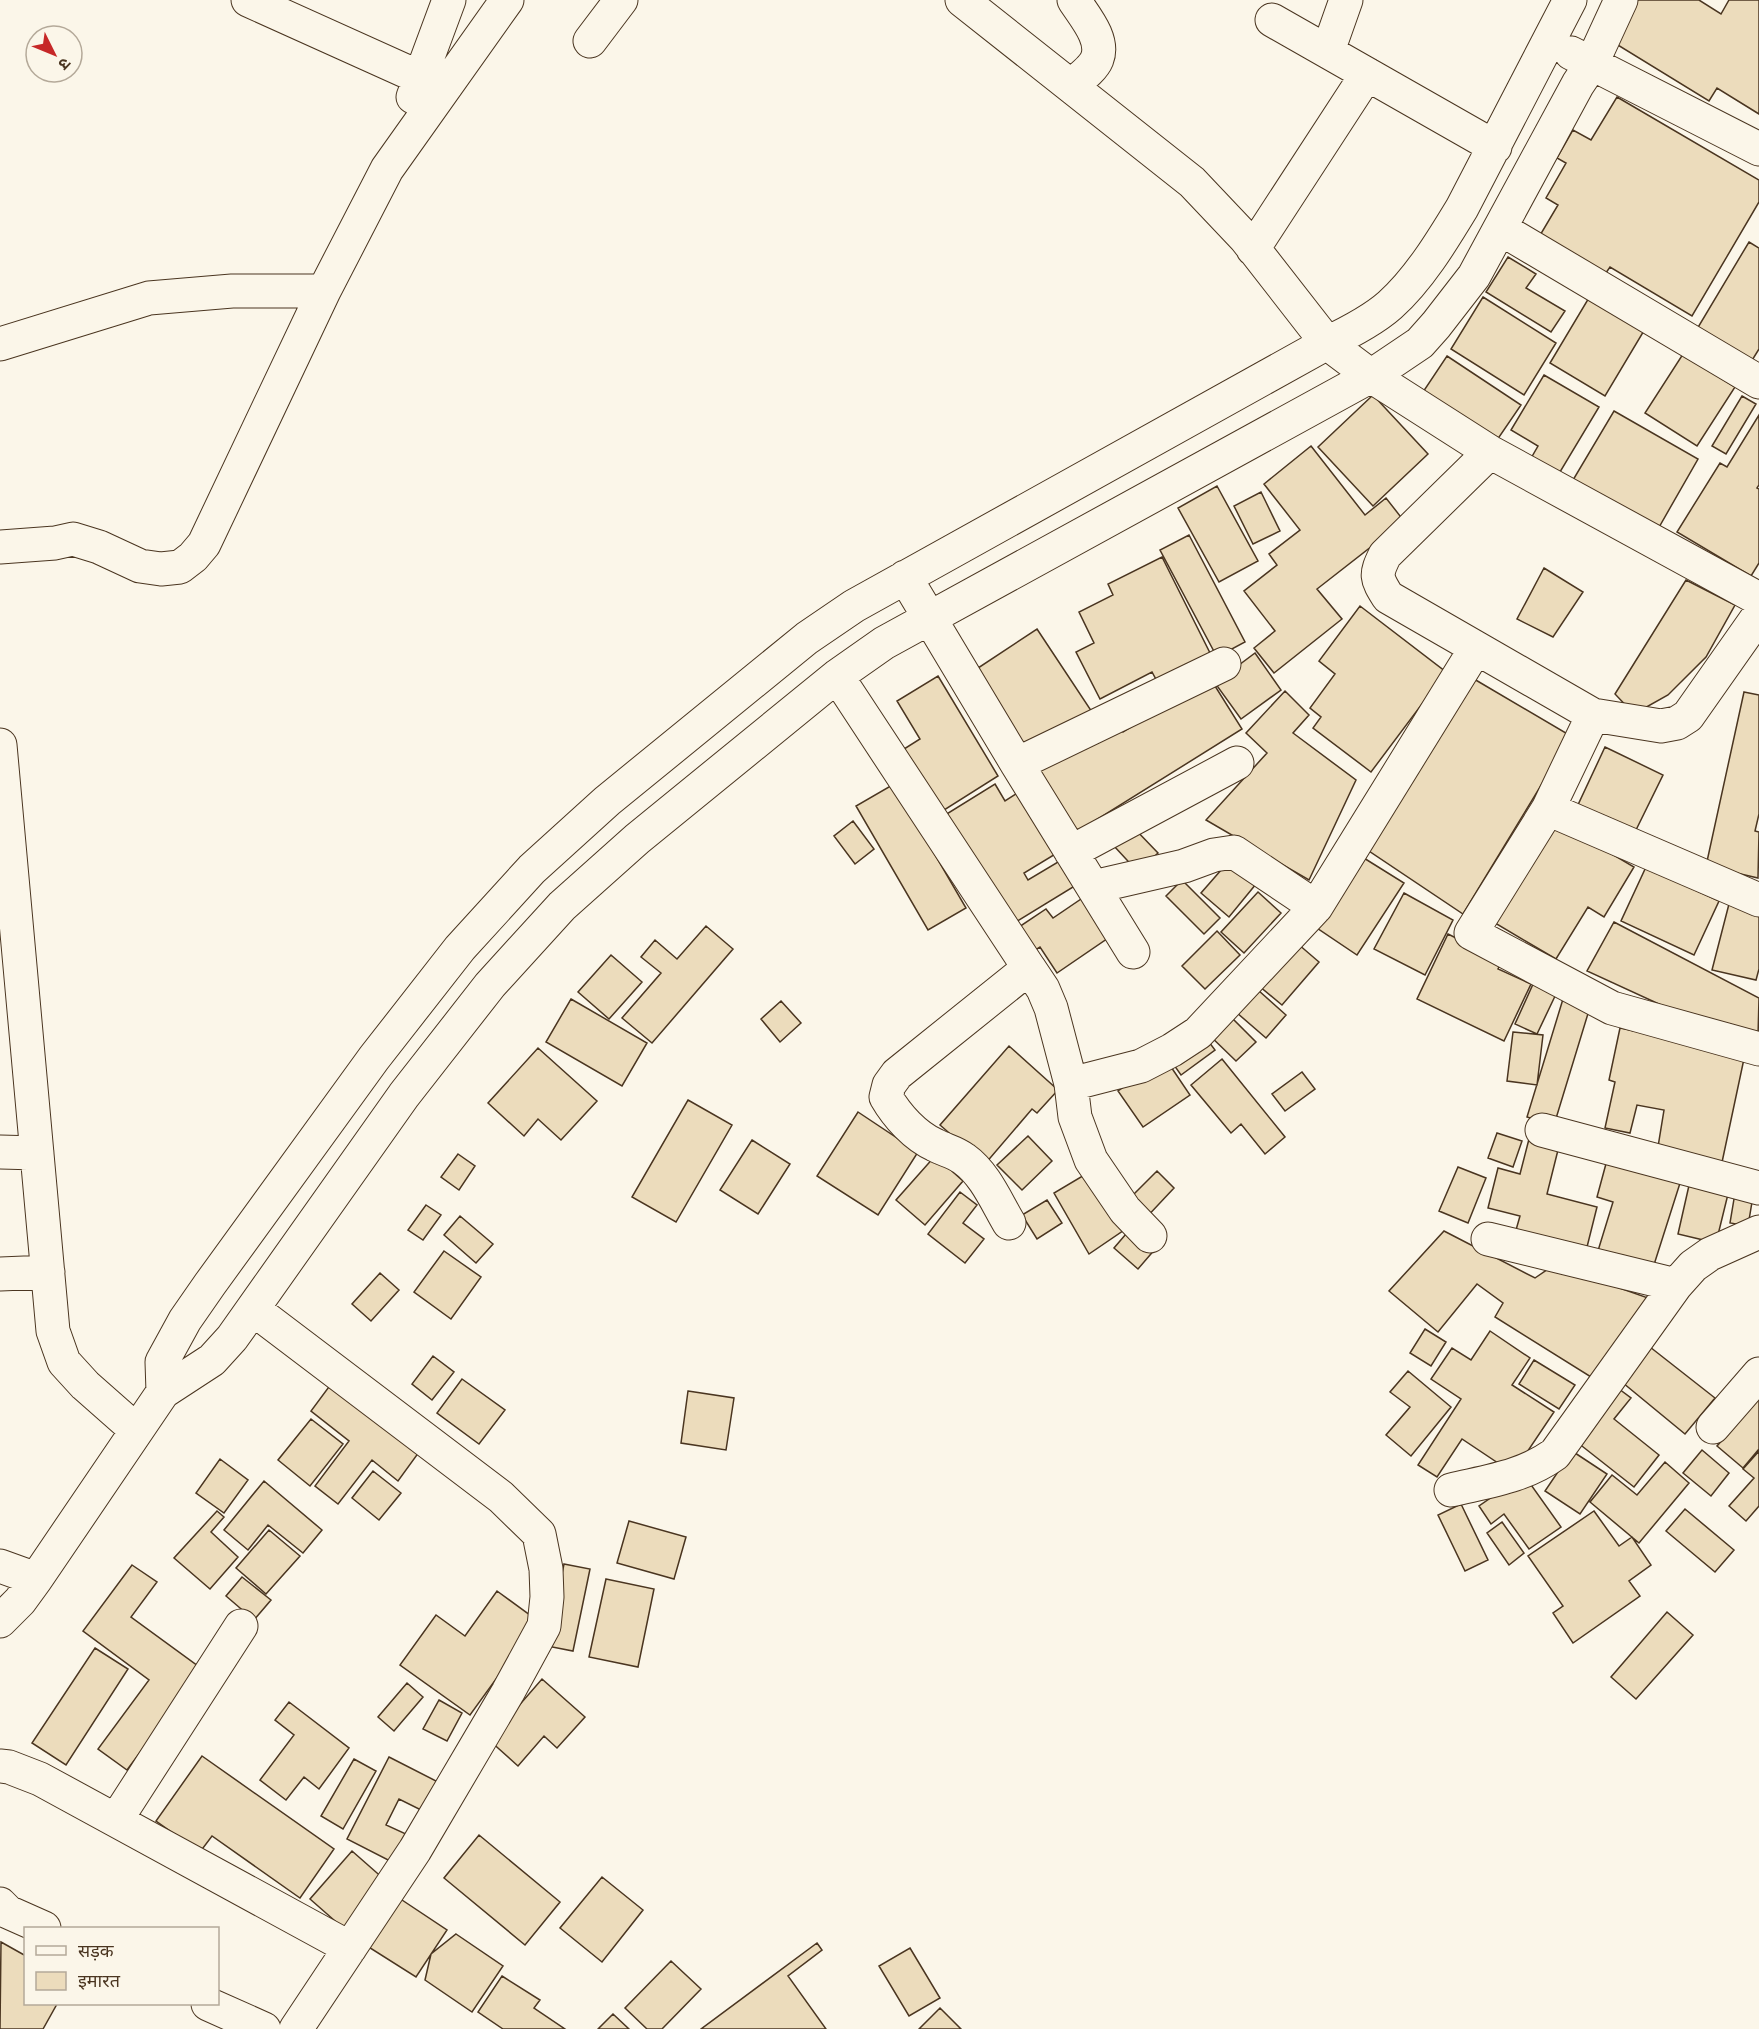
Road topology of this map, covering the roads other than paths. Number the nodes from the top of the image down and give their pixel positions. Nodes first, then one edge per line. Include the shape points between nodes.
1 (248, 0) edge
2 (449, 0) edge
3 (507, 0) edge
4 (621, 0) edge
5 (962, 0) edge
6 (1074, 0) edge
7 (1346, 0) edge
8 (1570, 0) edge
9 (1622, 0) edge
10 (1272, 20) dead end
11 (590, 40) dead end
12 (1550, 42) junction
13 (1328, 51) junction
14 (1592, 63) junction
15 (1367, 74) junction
16 (420, 78) junction
17 (1071, 86) junction
18 (1495, 147) junction
19 (1759, 149) edge
20 (387, 169) junction
21 (1501, 229) junction
22 (1253, 249) junction
23 (324, 291) junction
24 (1327, 344) junction
25 (0, 345) edge
26 (1371, 376) junction
27 (1759, 382) edge
28 (1490, 452) junction
29 (0, 547) edge
30 (905, 577) junction
31 (1759, 599) edge
32 (1759, 615) edge
33 (929, 618) junction
34 (1476, 648) junction
35 (1224, 664) dead end
36 (837, 676) junction
37 (1593, 715) junction
38 (0, 745) edge
39 (1237, 763) dead end
40 (1017, 764) junction
41 (1548, 810) junction
42 (1071, 852) junction
43 (5, 858) edge
44 (1093, 887) junction
45 (1759, 900) edge
46 (1316, 907) junction
47 (1132, 952) dead end
48 (10, 966) edge
49 (1029, 968) junction
50 (1759, 1049) edge
51 (1071, 1084) junction
52 (1542, 1130) dead end
53 (0, 1152) edge
54 (37, 1153) junction
55 (1759, 1188) edge
56 (1009, 1223) dead end
57 (1759, 1232) edge
58 (1150, 1236) dead end
59 (1488, 1239) dead end
60 (48, 1272) junction
61 (0, 1274) edge
62 (1676, 1285) junction
63 (254, 1309) junction
64 (1759, 1374) edge
65 (163, 1392) junction
66 (1713, 1427) dead end
67 (136, 1430) junction
68 (1451, 1490) dead end
69 (0, 1566) edge
70 (36, 1579) junction
71 (0, 1621) edge
72 (242, 1626) dead end
73 (0, 1766) edge
74 (116, 1820) junction
75 (0, 1904) edge
76 (40, 1927) edge
77 (350, 1948) junction
78 (210, 2005) edge
79 (264, 2029) edge
80 (296, 2029) edge

1 - 16 street
2 - 16 street
3 - 20 street
4 - 11 street
5 - 17 street
6 - 17 street via 1100,48 1096,61
7 - 13 street
8 - 12 street
9 - 14 street
10 - 13 street
12 - 14 street
12 - 18 street
13 - 15 street
14 - 19 street
14 - 21 street
15 - 18 street
15 - 22 street
16 - 20 street
17 - 22 street via 1192,182
18 - 24 street via 1443,240 1406,288 1389,306
20 - 23 street
21 - 26 street via 1474,276 1436,325 1420,343
21 - 27 street
22 - 24 street
23 - 25 street via 232,291 149,298
23 - 29 street via 204,544 193,557 180,567 161,569 140,566 73,539
24 - 26 street
24 - 30 street
26 - 28 street
26 - 33 street
28 - 31 street
28 - 34 street via 1385,555 1377,572 1388,597
30 - 33 street
30 - 65 street via 807,638 532,868 460,948 374,1058 210,1284 162,1362
32 - 37 street via 1688,716 1677,723 1661,726
33 - 36 street
33 - 40 street
34 - 37 street
34 - 46 street
35 - 40 street
36 - 49 street
36 - 63 street via 638,838 562,906 490,985 404,1095
37 - 41 street
38 - 43 street
39 - 42 street
40 - 42 street
41 - 45 street
41 - 50 street via 1471,933 1612,1008
42 - 44 street
43 - 48 street
44 - 46 street via 1234,852
44 - 47 street
46 - 51 street via 1198,1033 1141,1065
48 - 54 street
49 - 51 street via 1051,1008
49 - 56 street via 897,1074 886,1097 918,1134 964,1159 978,1172
51 - 58 street via 1075,1117 1091,1160 1125,1210
52 - 55 street
53 - 54 street
54 - 60 street
57 - 62 street via 1710,1254
59 - 62 street
60 - 61 street
60 - 67 street via 53,1331 64,1362
62 - 68 street via 1555,1454 1515,1475
63 - 65 street via 212,1360
63 - 77 street via 501,1497 539,1534 546,1569 544,1626 415,1850
64 - 66 street
65 - 67 street
67 - 70 street
69 - 70 street
70 - 71 street
72 - 74 street
73 - 74 street via 40,1779
74 - 77 street
75 - 76 street
77 - 80 street
78 - 79 street

